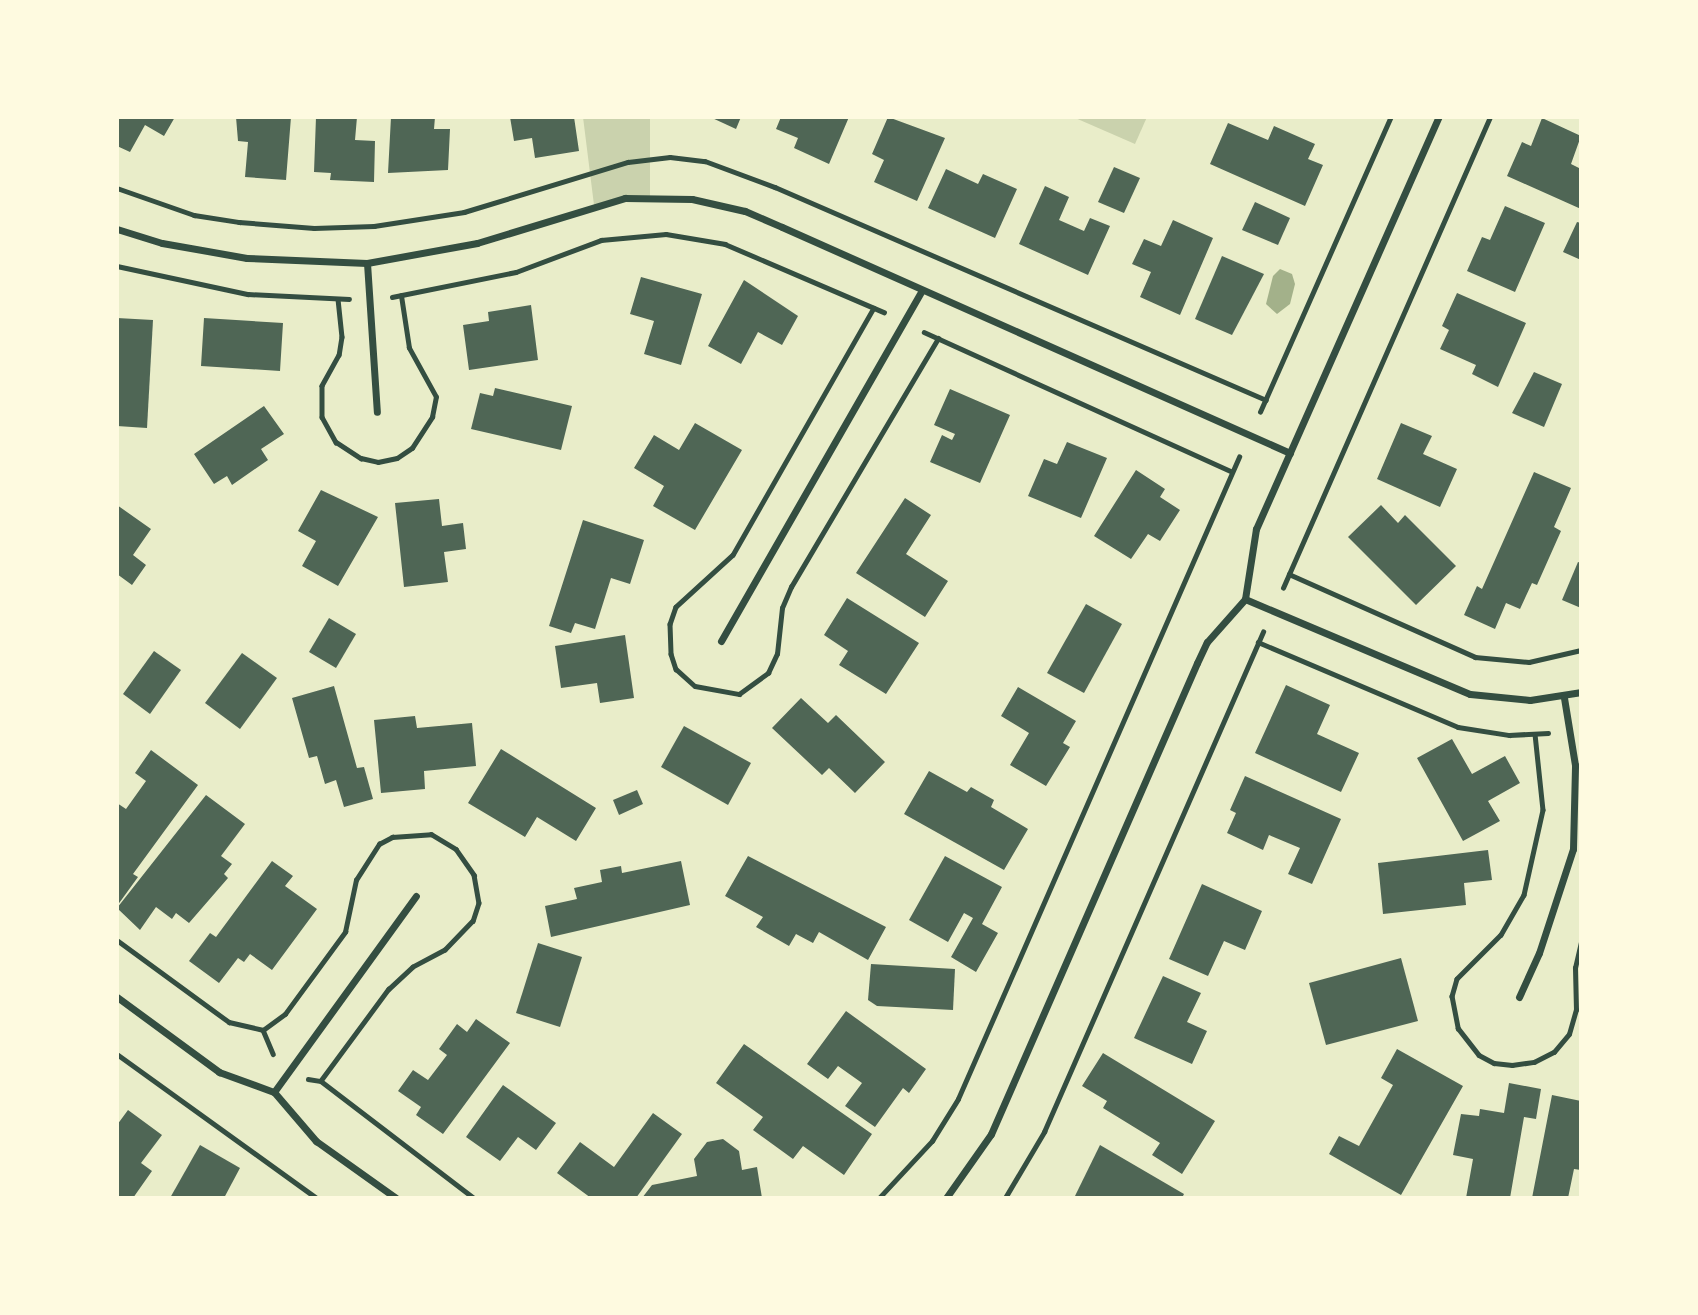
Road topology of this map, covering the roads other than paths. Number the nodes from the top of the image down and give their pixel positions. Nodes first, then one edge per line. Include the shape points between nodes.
1 (1439, 117) edge
2 (117, 229) edge
3 (367, 263) junction
4 (922, 292) junction
5 (377, 412) dead end
6 (1290, 453) junction
7 (1245, 599) junction
8 (721, 641) dead end
9 (1581, 692) edge
10 (1563, 698) junction
11 (416, 896) dead end
12 (117, 997) edge
13 (1519, 997) dead end
14 (274, 1092) junction
15 (396, 1198) edge
16 (946, 1198) edge

1 - 6 street
2 - 3 street via 247,258
3 - 4 street via 477,243 625,198 692,198 745,212
3 - 5 street
4 - 6 street
4 - 8 street
6 - 7 street via 1250,543
7 - 10 street via 1470,694
7 - 16 street via 1207,642 991,1134
9 - 10 street
10 - 13 street via 1575,765 1573,849 1539,953
11 - 14 street
12 - 14 street via 219,1072
14 - 15 street via 316,1141

